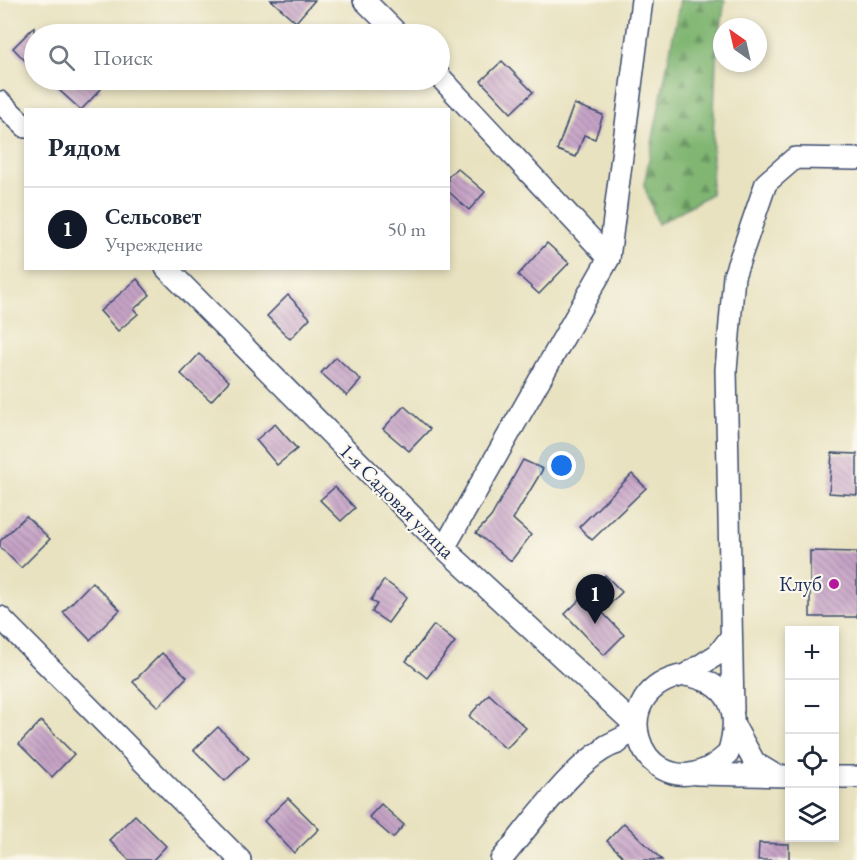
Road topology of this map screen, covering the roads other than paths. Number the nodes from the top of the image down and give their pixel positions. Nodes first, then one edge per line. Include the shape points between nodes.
1 (364, 0) edge
2 (642, 0) edge
3 (388, 24) edge
4 (450, 88) edge
5 (0, 102) edge
6 (24, 125) edge
7 (857, 159) edge
8 (609, 258) junction
9 (168, 270) edge
10 (444, 548) junction
11 (0, 616) edge
12 (731, 637) junction
13 (685, 675) junction
14 (734, 718) junction
15 (636, 726) junction
16 (606, 746) junction
17 (642, 747) junction
18 (686, 774) junction
19 (782, 776) edge
20 (839, 777) edge
21 (857, 777) edge
22 (240, 860) edge
23 (501, 860) edge

1 - 3 street
2 - 8 street
4 - 8 street
5 - 6 street
7 - 12 street via 795,158 766,183 734,276 726,370
8 - 10 street
9 - 10 street, 1-я Садовая улица
10 - 15 street, 1-я Садовая улица
11 - 22 street
12 - 13 street via 718,654
12 - 14 street
13 - 14 street via 718,687
13 - 15 street via 657,684 640,706
14 - 18 street via 728,754 703,771
14 - 19 street via 755,763
15 - 16 street
15 - 17 street
16 - 17 street via 621,742
16 - 23 street via 586,761
17 - 18 street via 659,766
18 - 19 street
20 - 21 street

